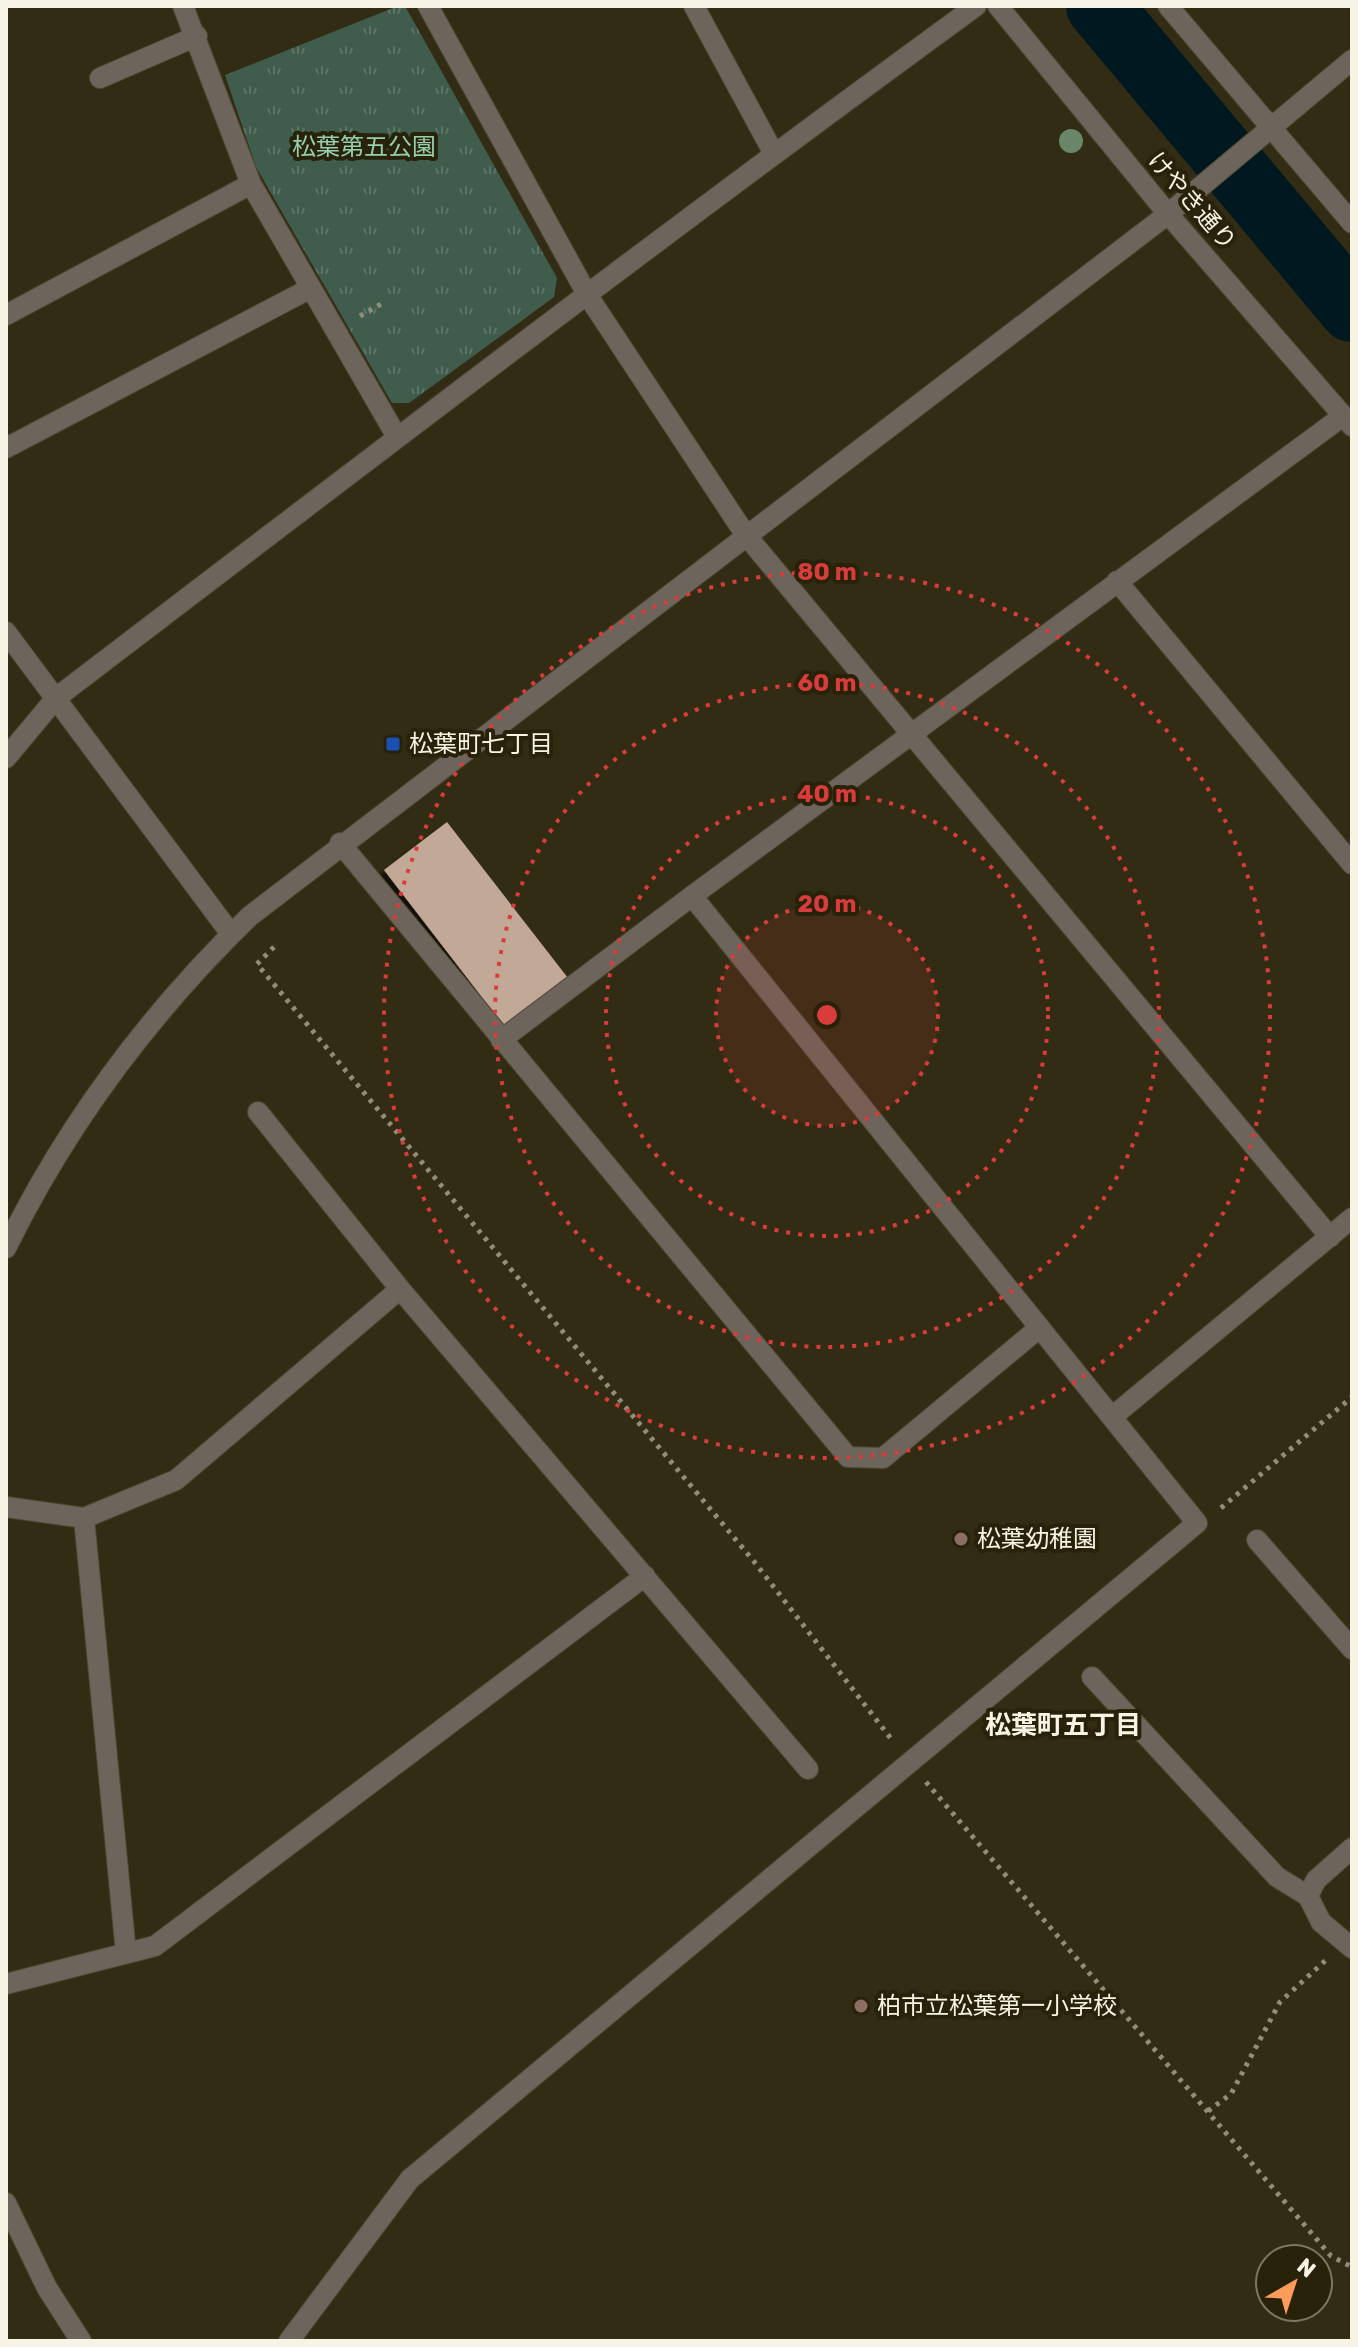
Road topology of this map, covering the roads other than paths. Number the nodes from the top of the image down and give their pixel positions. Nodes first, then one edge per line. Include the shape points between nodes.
1 (183, 6) edge
2 (428, 6) edge
3 (694, 6) edge
4 (976, 6) edge
5 (998, 6) edge
6 (1168, 6) edge
7 (197, 36) junction
8 (1352, 60) edge
9 (100, 78) dead end
10 (1265, 135) junction
11 (773, 152) junction
12 (251, 184) junction
13 (1168, 214) junction
14 (1352, 223) edge
15 (311, 288) junction
16 (588, 296) junction
17 (6, 315) edge
18 (1348, 421) edge
19 (397, 437) junction
20 (6, 448) edge
21 (745, 534) junction
22 (1117, 581) junction
23 (6, 632) edge
24 (56, 698) junction
25 (913, 733) junction
26 (6, 758) edge
27 (340, 843) junction
28 (1352, 864) edge
29 (692, 896) junction
30 (231, 934) junction
31 (501, 1040) junction
32 (258, 1112) dead end
33 (1352, 1218) edge
34 (1330, 1237) junction
35 (6, 1248) edge
36 (400, 1289) junction
37 (1039, 1328) junction
38 (1112, 1417) junction
39 (6, 1507) edge
40 (84, 1518) junction
41 (1257, 1540) dead end
42 (645, 1576) junction
43 (1352, 1649) edge
44 (1092, 1677) dead end
45 (808, 1769) dead end
46 (1352, 1848) edge
47 (1308, 1896) junction
48 (1346, 1944) edge
49 (126, 1953) junction
50 (6, 1984) edge
51 (6, 2203) edge
52 (81, 2341) edge
53 (289, 2341) edge

1 - 7 street
2 - 16 street
3 - 11 street
4 - 11 street
5 - 13 street, けやき通り
6 - 10 street
7 - 9 street
7 - 12 street
8 - 10 street
10 - 13 street
10 - 14 street
11 - 16 street
12 - 15 street
12 - 17 street
13 - 18 street, けやき通り
13 - 21 street
15 - 19 street
15 - 20 street
16 - 19 street
16 - 21 street
18 - 22 street
19 - 24 street
21 - 25 street
21 - 27 street
22 - 25 street
22 - 28 street
23 - 24 street
24 - 26 street
24 - 30 street
25 - 29 street
25 - 34 street
27 - 30 street
27 - 31 street
29 - 31 street
29 - 37 street
30 - 35 street via 166,1001 83,1111
31 - 37 street via 848,1457 883,1458
32 - 36 street
33 - 34 street
34 - 38 street
36 - 40 street via 176,1480
36 - 42 street
37 - 38 street
38 - 53 street via 1197,1523 410,2179
39 - 40 street
40 - 49 street
41 - 43 street
42 - 45 street
42 - 49 street via 155,1946
44 - 47 street via 1277,1877
46 - 47 street via 1316,1880
47 - 48 street via 1321,1922
49 - 50 street
51 - 52 street via 47,2288

